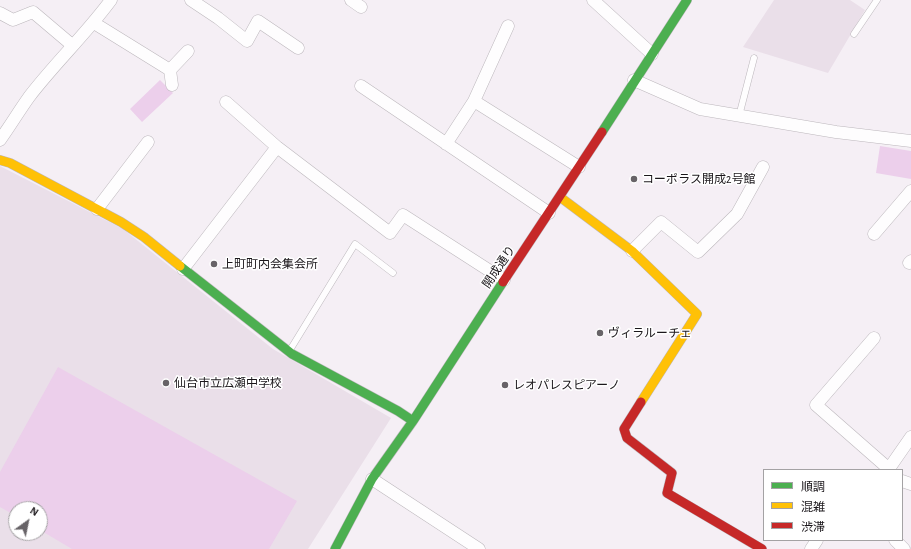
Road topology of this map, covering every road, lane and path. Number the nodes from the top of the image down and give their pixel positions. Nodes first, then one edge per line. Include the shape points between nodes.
1 (111, 0) edge
2 (191, 0) edge
3 (351, 0) edge
4 (592, 0) edge
5 (687, 0) edge
6 (877, 0) edge
7 (362, 7) dead end
8 (0, 12) edge
9 (94, 23) junction
10 (508, 26) dead end
11 (854, 34) dead end
12 (72, 45) junction
13 (298, 48) dead end
14 (188, 51) dead end
15 (652, 54) junction
16 (754, 58) dead end
17 (170, 70) junction
18 (634, 80) junction
19 (172, 85) dead end
20 (361, 86) dead end
21 (474, 101) junction
22 (226, 102) dead end
23 (739, 116) junction
24 (2, 134) edge
25 (911, 141) edge
26 (148, 142) dead end
27 (446, 144) junction
28 (277, 147) junction
29 (0, 160) edge
30 (579, 167) junction
31 (763, 167) dead end
32 (911, 191) edge
33 (560, 197) junction
34 (98, 209) junction
35 (549, 213) junction
36 (874, 234) dead end
37 (632, 251) junction
38 (183, 269) junction
39 (394, 273) dead end
40 (504, 280) junction
41 (874, 338) dead end
42 (290, 351) junction
43 (413, 422) junction
44 (911, 437) edge
45 (889, 469) edge
46 (372, 479) junction
47 (896, 541) edge
48 (335, 549) edge
49 (479, 549) edge
50 (762, 549) edge
51 (904, 549) edge

1 - 9 street
2 - 13 street via 247,41 258,21
3 - 7 street
4 - 15 street
5 - 15 street, 開成通り
6 - 11 lane
8 - 12 street via 13,20 33,12
9 - 12 street
9 - 17 street
10 - 21 street
12 - 24 street
14 - 17 street
15 - 18 street, 開成通り
16 - 23 lane
17 - 19 street
18 - 23 street via 700,109
18 - 30 street, 開成通り
20 - 27 street
21 - 27 street
21 - 30 street
22 - 28 street
23 - 25 street
26 - 34 street
27 - 35 street
28 - 38 street
28 - 40 street via 390,234 403,215
29 - 34 street
30 - 33 street, 開成通り
31 - 37 street via 737,214 698,252 660,222
32 - 36 street
33 - 35 street, 開成通り
33 - 37 street
34 - 38 street via 144,238
35 - 40 street, 開成通り
37 - 50 street via 697,314 624,429 627,438 672,473 667,493
38 - 42 street
39 - 42 lane via 355,244
40 - 43 street, 開成通り
41 - 45 street via 816,405
42 - 43 street
43 - 46 street, 開成通り
44 - 45 street
46 - 48 street, 開成通り
46 - 49 street
47 - 51 street

